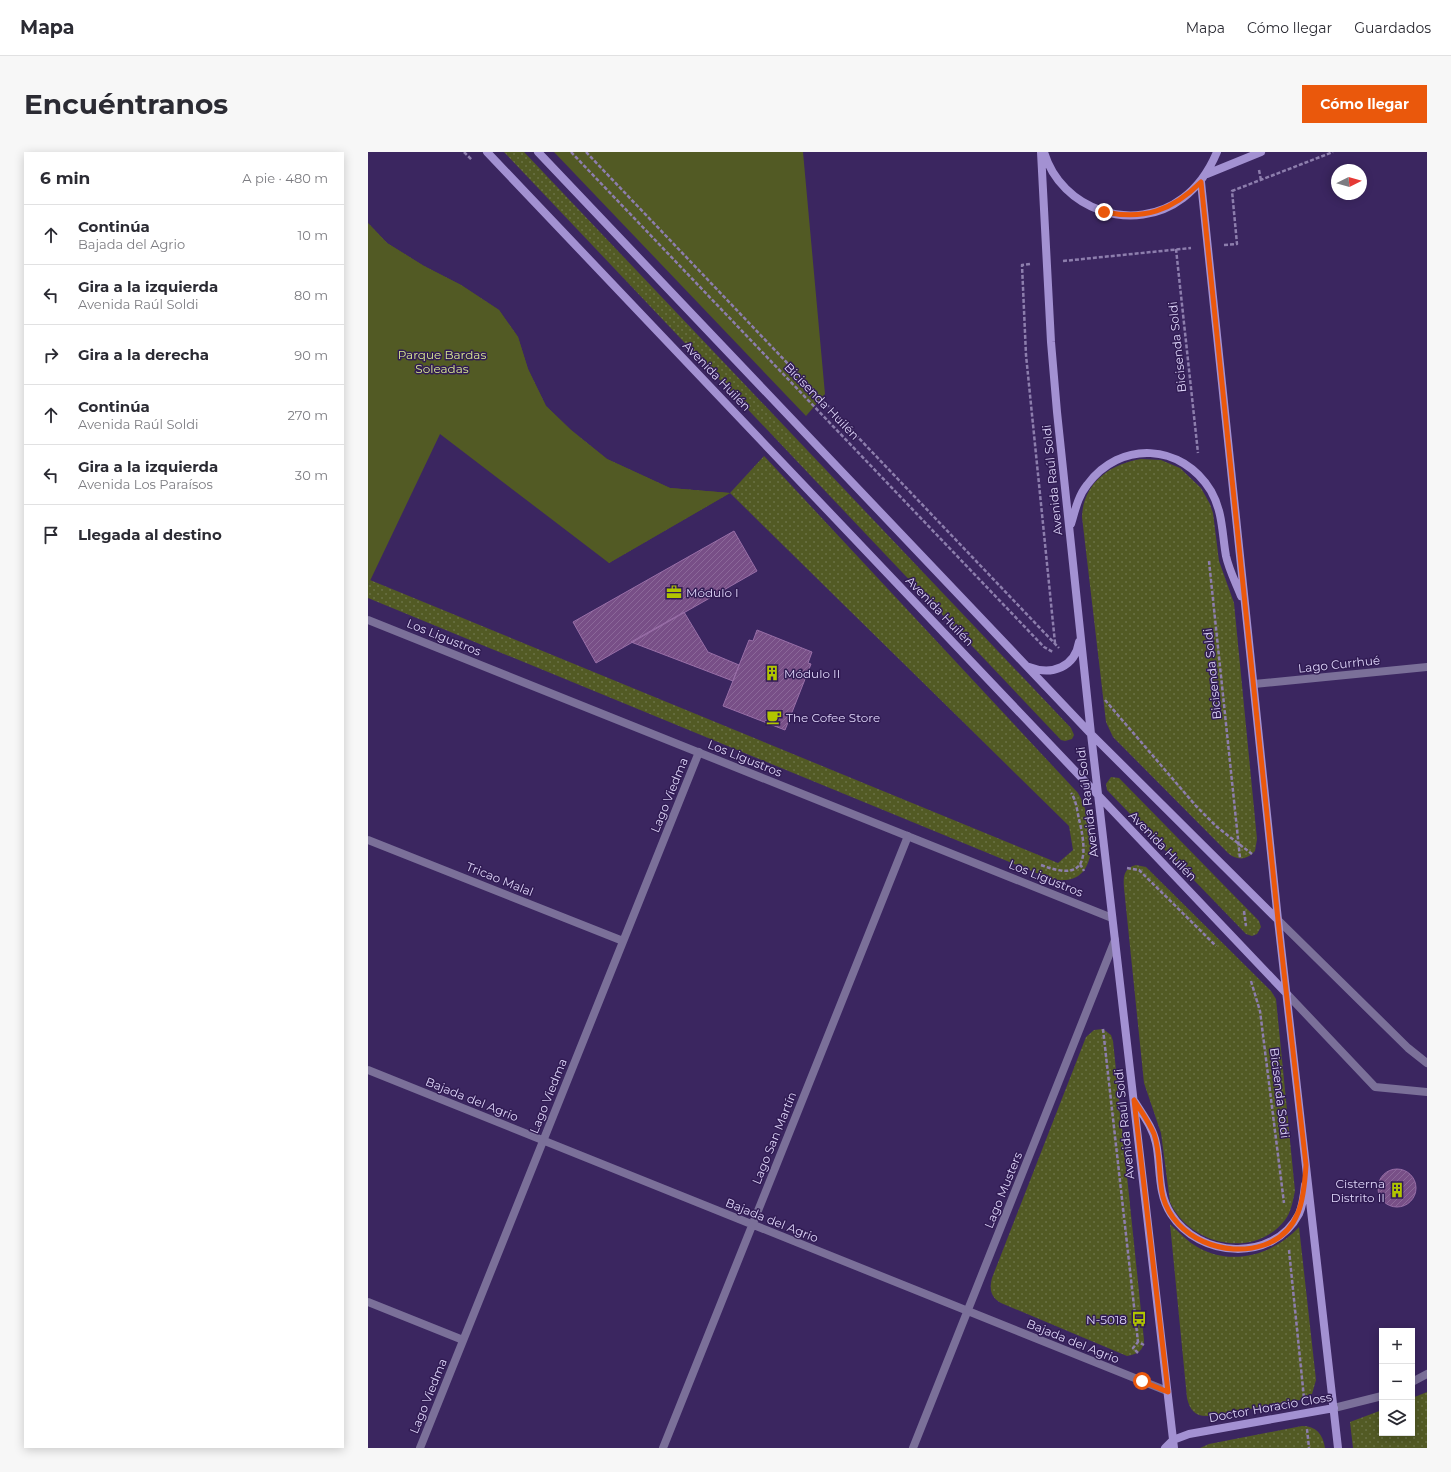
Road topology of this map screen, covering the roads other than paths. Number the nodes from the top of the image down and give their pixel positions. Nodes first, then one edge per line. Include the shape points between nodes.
1 (487, 152) edge
2 (538, 152) edge
3 (1042, 152) edge
4 (1217, 152) edge
5 (1260, 152) edge
6 (1206, 175) junction
7 (1201, 182) junction
8 (1070, 528) junction
9 (1246, 608) junction
10 (368, 620) edge
11 (1080, 625) junction
12 (1027, 666) junction
13 (1427, 667) edge
14 (1254, 684) junction
15 (1091, 734) junction
16 (699, 752) junction
17 (1098, 795) junction
18 (908, 836) junction
19 (368, 840) edge
20 (1112, 918) junction
21 (1278, 920) junction
22 (1115, 940) junction
23 (623, 941) junction
24 (1287, 994) junction
25 (1427, 1063) edge
26 (368, 1070) edge
27 (1427, 1092) edge
28 (1134, 1100) junction
29 (543, 1141) junction
30 (1306, 1165) junction
31 (753, 1225) junction
32 (368, 1302) edge
33 (967, 1311) junction
34 (463, 1340) junction
35 (1427, 1374) edge
36 (1415, 1380) edge
37 (1168, 1392) junction
38 (1379, 1397) edge
39 (1334, 1408) junction
40 (1174, 1444) edge
41 (420, 1448) edge
42 (663, 1448) edge
43 (913, 1448) edge
44 (1165, 1448) edge
45 (1338, 1448) edge

1 - 17 main road, Avenida Huilén
2 - 12 main road, Avenida Huilén
3 - 7 main road via 1068,191 1090,207 1117,215 1158,211 1182,198
3 - 8 main road, Avenida Raúl Soldi via 1052,359
4 - 6 main road
5 - 6 main road
6 - 7 main road
7 - 9 main road
8 - 9 main road via 1086,486 1102,468 1121,457 1140,453 1158,454 1177,460 1200,476 1216,501 1222,521 1228,564
8 - 11 main road, Avenida Raúl Soldi
9 - 14 main road
10 - 16 street, Los Ligustros
11 - 12 main road via 1078,647 1074,657 1065,666 1049,672
11 - 15 main road, Avenida Raúl Soldi
12 - 15 main road, Avenida Huilén
13 - 14 street, Lago Currhué
14 - 21 main road
15 - 17 main road, Avenida Raúl Soldi
15 - 21 main road, Avenida Huilén
16 - 18 street, Los Ligustros
16 - 23 street, Lago Viedma
17 - 20 main road, Avenida Raúl Soldi
17 - 24 main road, Avenida Huilén
18 - 20 street, Los Ligustros
18 - 31 street, Lago San Martín
19 - 23 street, Tricao Malal
20 - 22 main road, Avenida Raúl Soldi
21 - 24 main road
21 - 25 street, Avenida Huilén via 1408,1048
22 - 28 main road, Avenida Raúl Soldi
22 - 33 street, Lago Musters
23 - 29 street, Lago Viedma
24 - 27 street, Avenida Huilén via 1375,1087
24 - 30 main road
26 - 29 street, Bajada del Agrio
28 - 30 main road via 1154,1134 1162,1191 1167,1207 1182,1227 1206,1243 1236,1250 1257,1247 1275,1239 1299,1214 1304,1196
28 - 37 main road, Avenida Raúl Soldi
29 - 31 street, Bajada del Agrio
29 - 34 street, Lago Viedma
30 - 39 main road
31 - 33 street, Bajada del Agrio
31 - 42 street, Lago San Martín
32 - 34 street
33 - 37 street, Bajada del Agrio
33 - 43 street, Lago Musters
34 - 41 street, Lago Viedma
35 - 36 street
37 - 40 main road, Avenida Raúl Soldi
38 - 39 street, Doctor Horacio Closs
39 - 40 main road, Doctor Horacio Closs via 1189,1434
39 - 45 main road
40 - 44 main road, Doctor Horacio Closs

